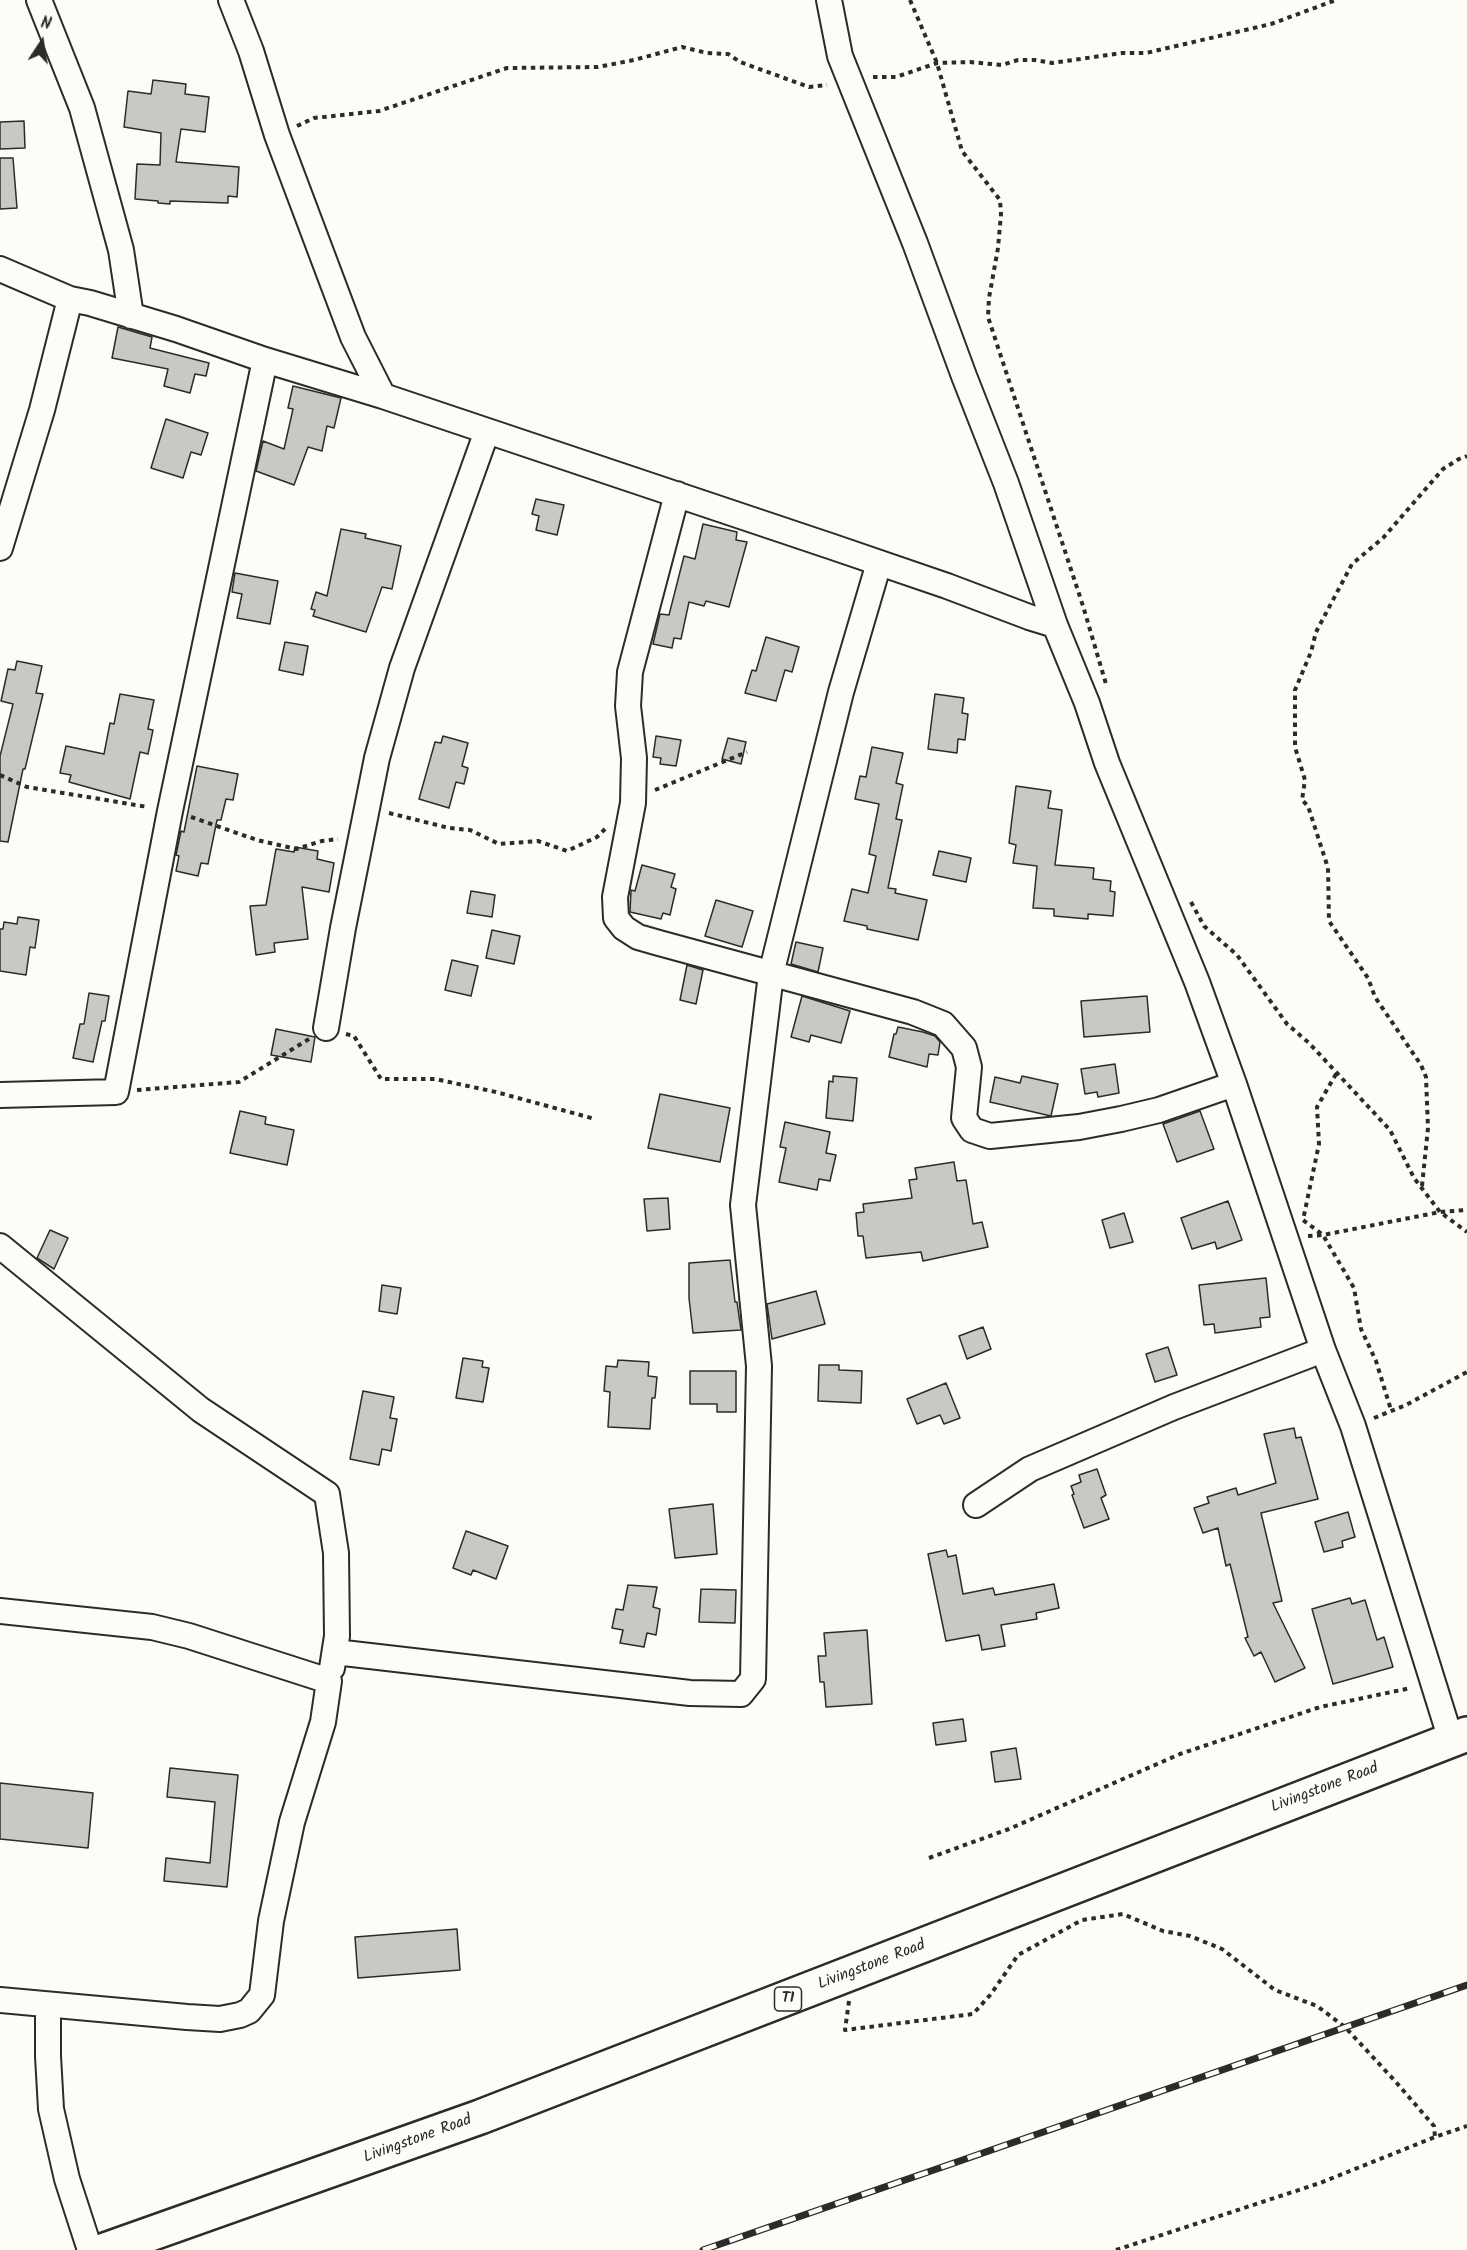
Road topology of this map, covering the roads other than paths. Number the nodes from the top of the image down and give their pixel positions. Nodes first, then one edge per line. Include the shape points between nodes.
1 (39, 0) edge
2 (231, 0) edge
3 (829, 0) edge
4 (0, 269) edge
5 (70, 299) junction
6 (131, 316) junction
7 (265, 360) junction
8 (383, 396) junction
9 (488, 431) junction
10 (677, 494) junction
11 (0, 548) edge
12 (879, 563) junction
13 (1055, 625) junction
14 (771, 974) junction
15 (326, 1028) road end
16 (1234, 1084) junction
17 (0, 1095) edge
18 (0, 1246) edge
19 (1323, 1350) junction
20 (976, 1505) dead end
21 (0, 1611) edge
22 (334, 1652) junction
23 (329, 1681) junction
24 (1459, 1737) edge
25 (0, 2000) edge
26 (48, 2005) junction
27 (90, 2250) edge
28 (105, 2250) edge

1 - 6 street via 82,108 121,250
2 - 8 street via 353,337
3 - 13 street via 840,56 1006,483
4 - 5 street
5 - 6 street
5 - 11 street via 42,410
6 - 7 street
7 - 8 street
7 - 17 street via 170,811 116,1092
8 - 9 street
9 - 10 street
9 - 15 street via 402,668 377,758
10 - 12 street
10 - 14 street via 630,672 633,803 615,897 616,918 638,937
12 - 13 street
12 - 14 street via 841,692
13 - 16 street
14 - 16 street via 913,1012 943,1024 964,1048 969,1067 964,1118 972,1130 990,1136 1122,1119
14 - 22 street via 743,1205 759,1366 753,1679 741,1694 690,1693
16 - 19 street
18 - 22 street via 201,1410 327,1494 336,1553
19 - 20 street via 1174,1407 1030,1470
19 - 24 street via 1353,1426 1432,1683
21 - 23 street via 152,1627
22 - 23 street
23 - 26 street via 323,1722 292,1822 271,1921 262,1995 249,2011 220,2019
24 - 28 highway, Livingstone Road / T1 via 480,2117
25 - 26 street
26 - 27 street via 51,2109 67,2179

